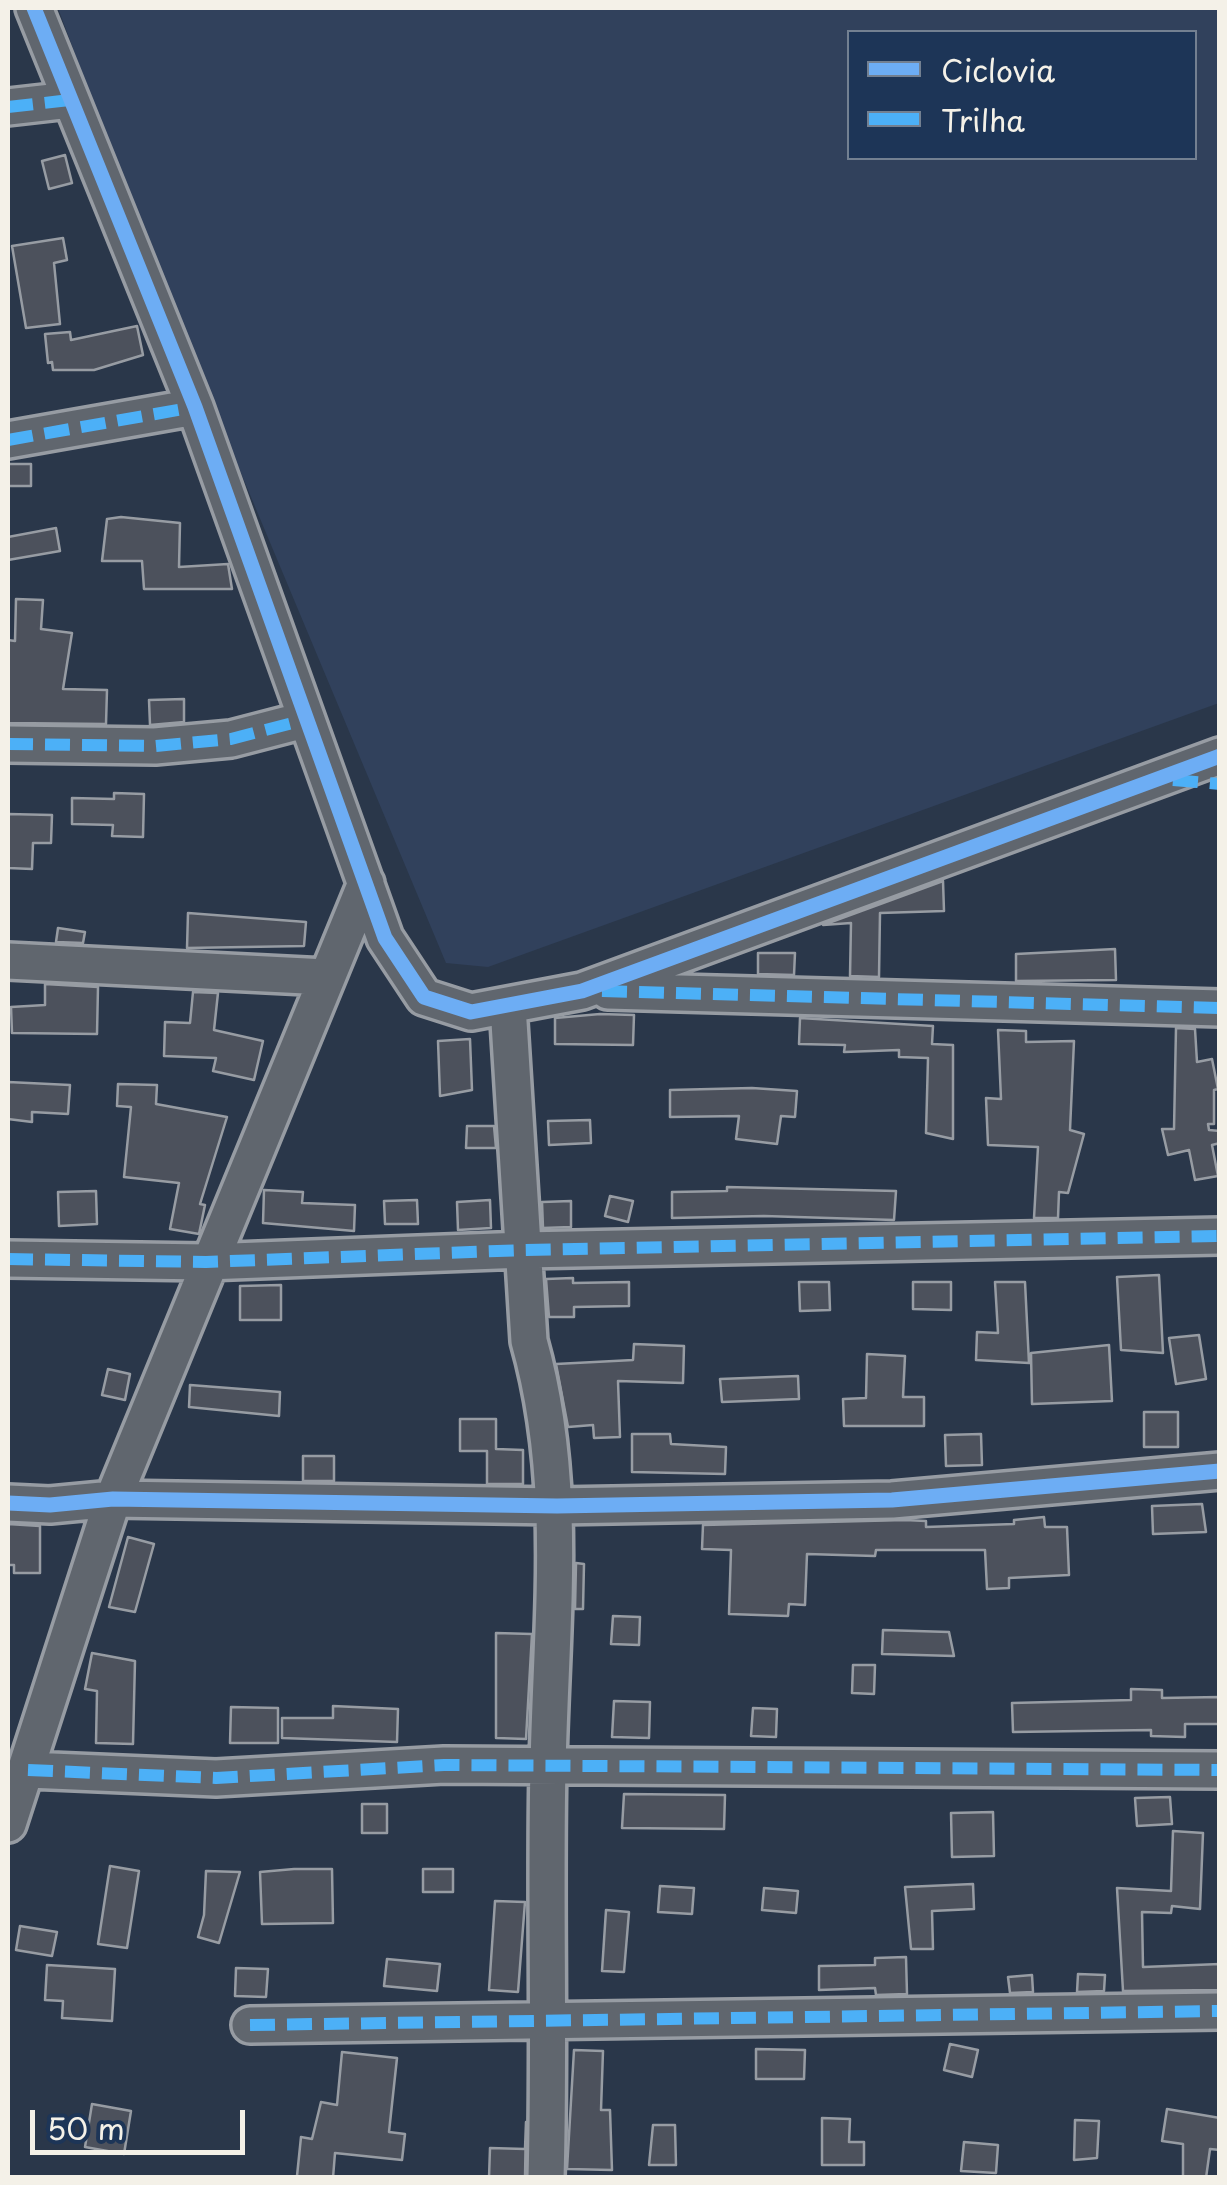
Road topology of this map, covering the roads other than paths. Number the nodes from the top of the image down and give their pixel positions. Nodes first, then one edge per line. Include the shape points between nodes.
1 (34, 8) edge
2 (70, 100) junction
3 (8, 107) edge
4 (195, 407) junction
5 (8, 440) edge
6 (304, 720) junction
7 (8, 744) edge
8 (1220, 756) edge
9 (1158, 779) junction
10 (1220, 784) edge
11 (366, 883) junction
12 (8, 962) edge
13 (326, 977) junction
14 (582, 991) junction
15 (508, 1006) junction
16 (1220, 1008) edge
17 (1220, 1236) edge
18 (524, 1250) junction
19 (8, 1259) edge
20 (206, 1262) junction
21 (1220, 1471) edge
22 (113, 1499) junction
23 (8, 1502) edge
24 (557, 1506) junction
25 (548, 1769) junction
26 (28, 1770) junction
27 (1220, 1770) edge
28 (8, 1824) edge
29 (1220, 2011) edge
30 (551, 2019) junction
31 (250, 2025) dead end
32 (546, 2178) edge

1 - 2 street
2 - 3 street
2 - 4 street
4 - 5 street
4 - 6 street
6 - 7 street via 231,740
6 - 11 street
8 - 9 street
9 - 10 street
9 - 14 street
11 - 13 street
11 - 15 street via 385,938 424,998 471,1012
12 - 13 street
13 - 20 street
14 - 15 street
14 - 16 street
15 - 18 street
17 - 18 street
18 - 20 street
18 - 24 street via 529,1342
19 - 20 street
20 - 22 street
21 - 24 street via 892,1500
22 - 23 street
22 - 24 street
22 - 26 street
24 - 25 street
25 - 26 street via 444,1765 216,1778
25 - 27 street
25 - 30 street
26 - 28 street
29 - 30 street
30 - 31 street
30 - 32 street

